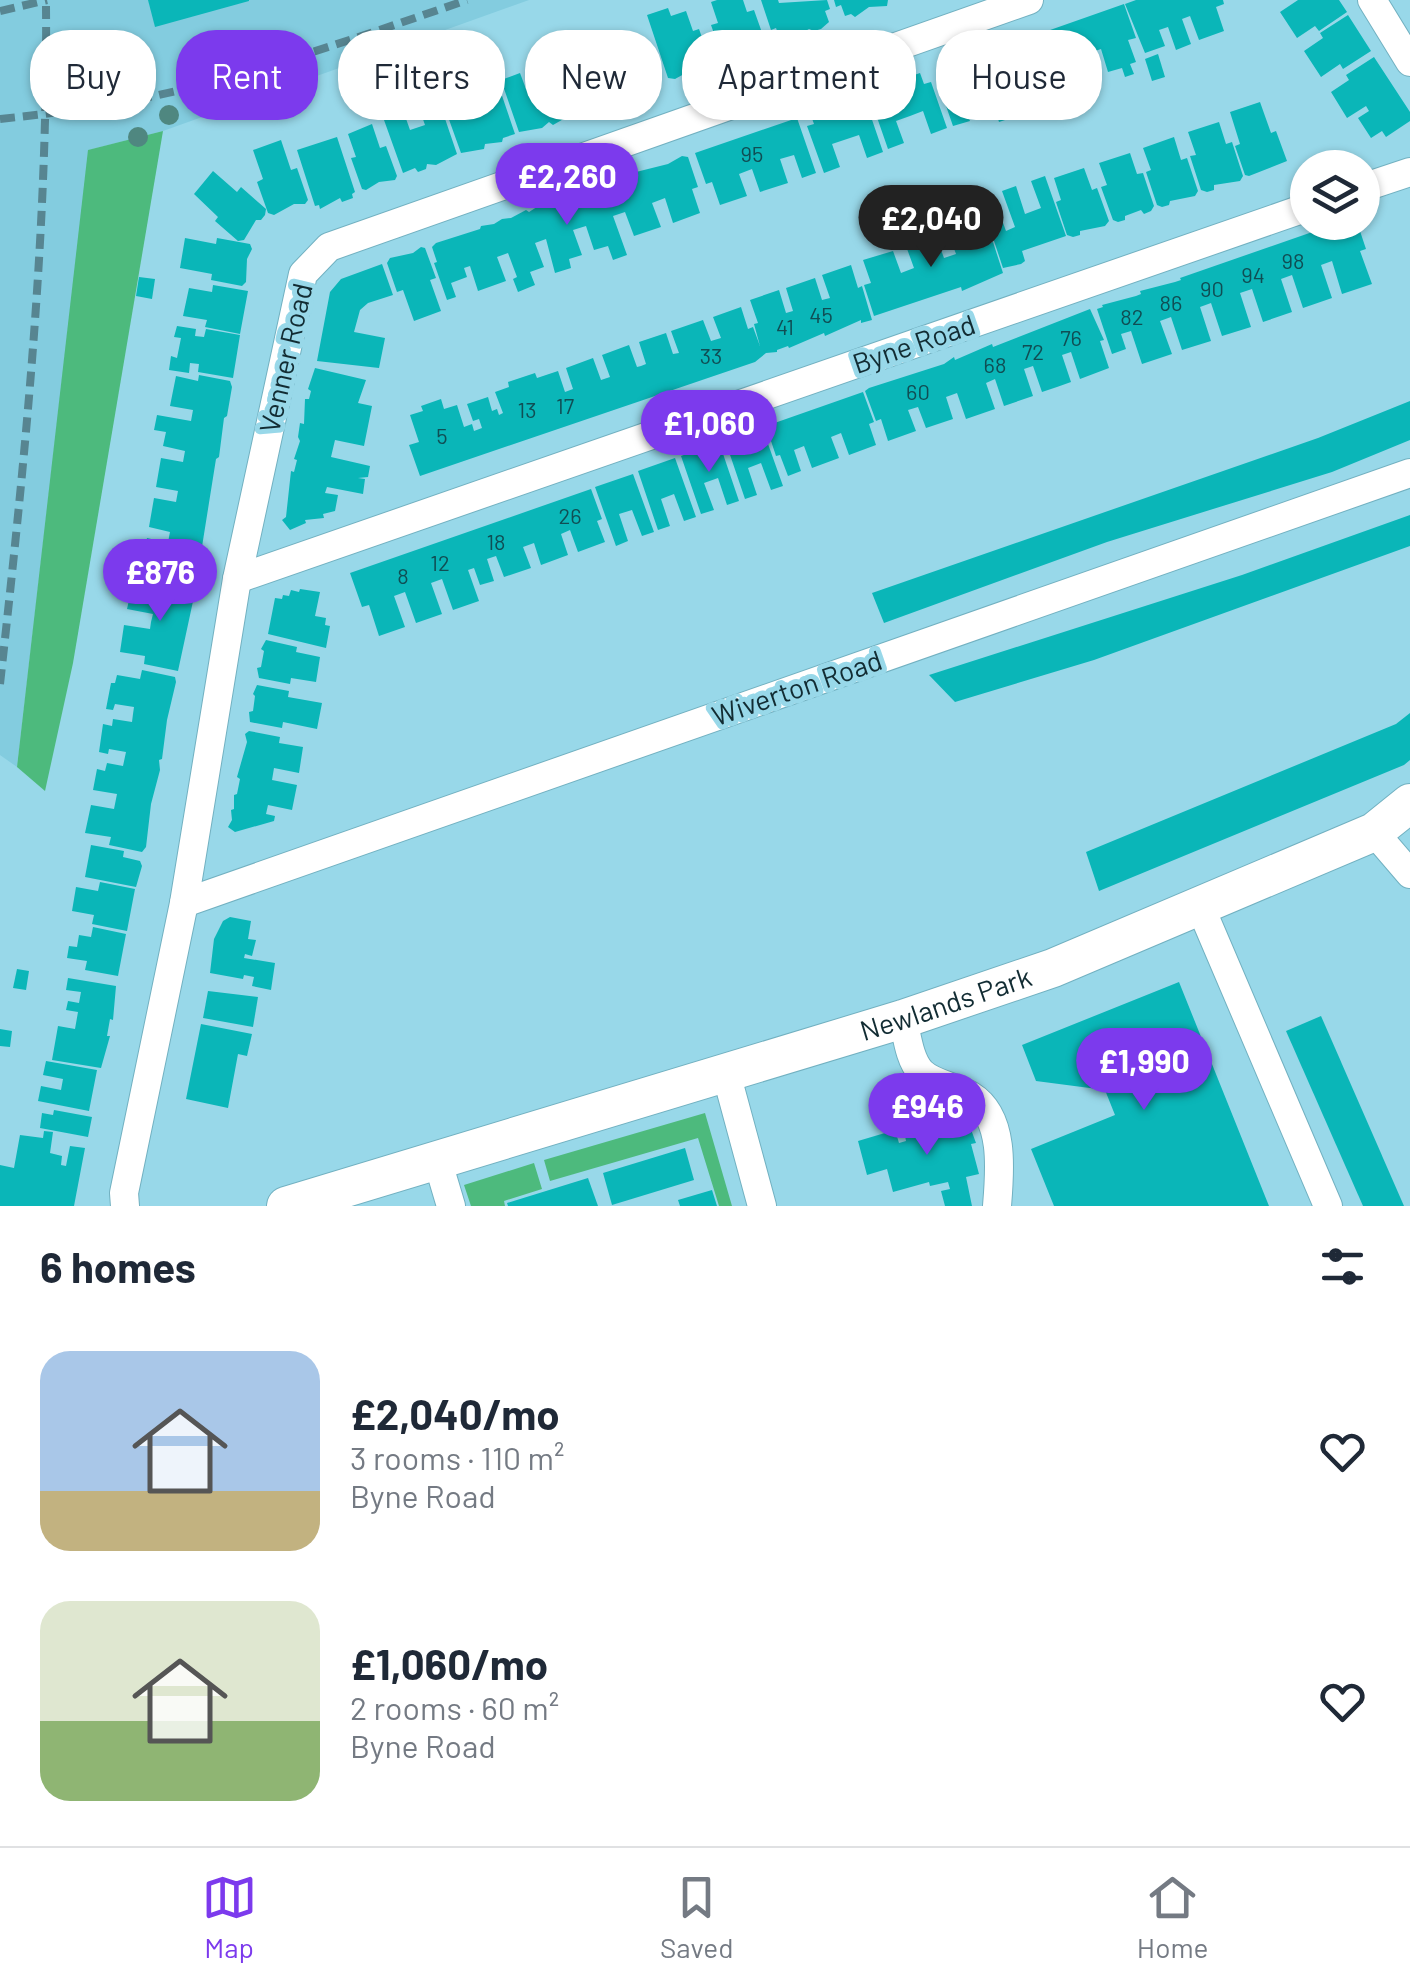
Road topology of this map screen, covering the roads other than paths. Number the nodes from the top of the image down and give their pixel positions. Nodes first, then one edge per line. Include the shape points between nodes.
1 (1028, 0) edge
2 (1372, 0) edge
3 (1410, 62) edge
4 (1410, 172) edge
5 (1380, 182) edge
6 (1290, 213) edge
7 (1410, 473) edge
8 (237, 580) junction
9 (1410, 803) edge
10 (1374, 832) junction
11 (1410, 874) edge
12 (184, 903) junction
13 (1200, 906) junction
14 (903, 1019) junction
15 (726, 1073) junction
16 (437, 1160) junction
17 (124, 1206) edge
18 (286, 1206) edge
19 (451, 1206) edge
20 (762, 1206) edge
21 (997, 1206) edge
22 (1328, 1206) edge

1 - 8 street, Venner Road via 330,247 303,274
2 - 3 street
4 - 5 street
6 - 8 street, Byne Road
7 - 12 street, Wiverton Road
8 - 12 street, Venner Road
9 - 10 main road, Newlands Park
10 - 11 street
10 - 13 main road, Newlands Park
12 - 17 street, Venner Road
13 - 14 main road, Newlands Park via 1053,968
13 - 22 street
14 - 15 main road, Newlands Park
14 - 21 street via 922,1074 987,1109 1000,1160
15 - 16 main road, Newlands Park
15 - 20 street
16 - 18 main road, Newlands Park
16 - 19 street

